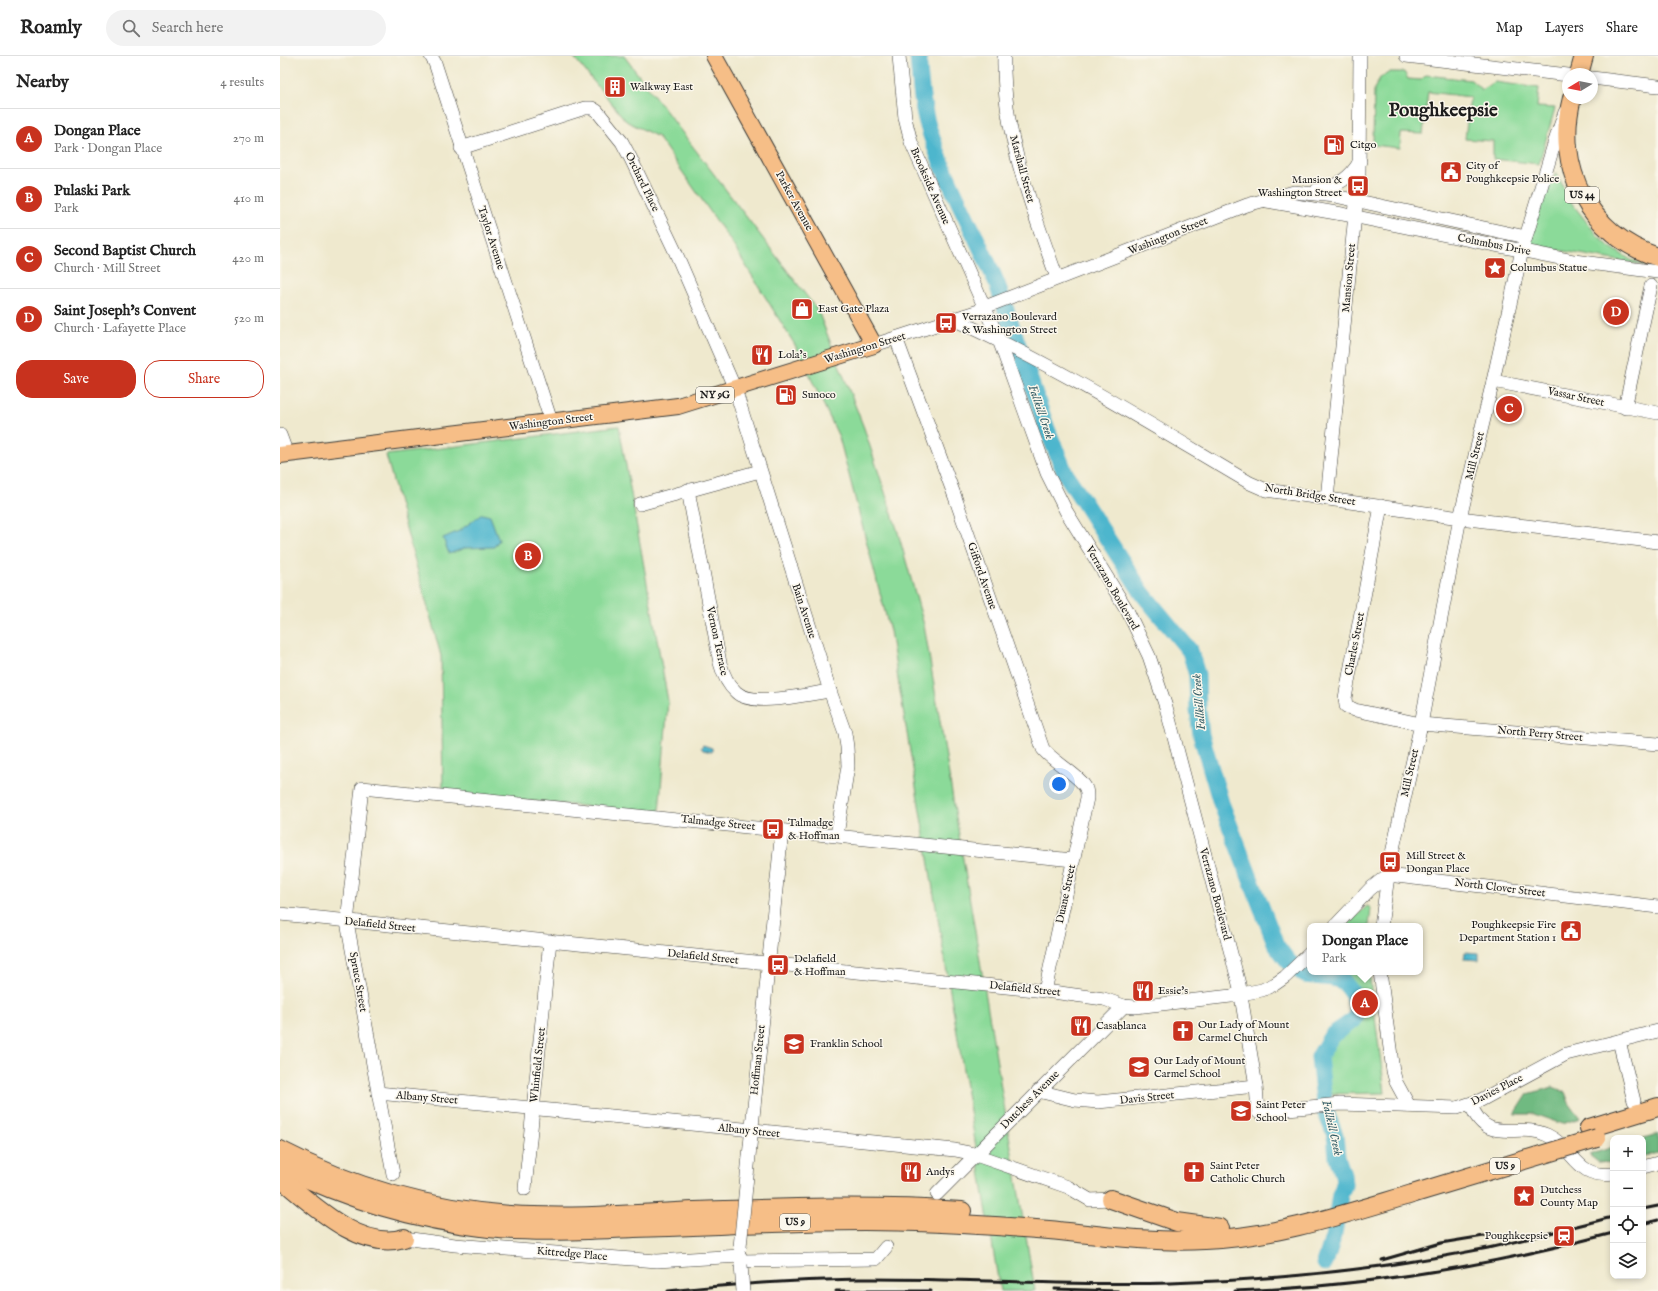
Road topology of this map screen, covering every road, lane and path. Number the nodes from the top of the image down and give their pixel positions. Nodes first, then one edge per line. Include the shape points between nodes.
1 (431, 56) edge
2 (714, 56) edge
3 (899, 56) edge
4 (1004, 56) edge
5 (1360, 56) edge
6 (1406, 56) edge
7 (1584, 56) edge
8 (1581, 68) edge
9 (1562, 74) edge
10 (1598, 79) edge
11 (1658, 86) edge
12 (1570, 104) edge
13 (1571, 104) edge
14 (461, 148) junction
15 (1360, 161) junction
16 (1299, 192) junction
17 (1267, 201) junction
18 (1357, 201) junction
19 (1355, 217) junction
20 (1526, 237) junction
21 (1522, 250) junction
22 (1658, 257) edge
23 (1658, 272) edge
24 (1057, 278) junction
25 (1652, 286) dead end
26 (988, 307) junction
27 (955, 320) junction
28 (896, 338) junction
29 (999, 340) junction
30 (874, 345) junction
31 (1493, 381) junction
32 (735, 389) junction
33 (1625, 408) junction
34 (1658, 413) edge
35 (551, 421) junction
36 (280, 435) edge
37 (284, 455) edge
38 (760, 471) junction
39 (688, 490) junction
40 (1327, 499) junction
41 (640, 504) dead end
42 (1381, 506) junction
43 (1460, 518) junction
44 (1658, 542) edge
45 (830, 691) junction
46 (1422, 724) junction
47 (1658, 744) edge
48 (362, 788) joint
49 (1087, 798) joint
50 (782, 830) junction
51 (838, 835) junction
52 (1073, 860) junction
53 (1388, 875) junction
54 (1658, 907) edge
55 (280, 914) edge
56 (347, 922) junction
57 (1338, 923) edge
58 (1381, 923) edge
59 (550, 941) junction
60 (1306, 957) edge
61 (769, 964) junction
62 (1380, 975) edge
63 (1045, 991) junction
64 (1241, 994) junction
65 (1124, 1006) junction
66 (1658, 1031) edge
67 (1619, 1041) junction
68 (1256, 1086) junction
69 (1038, 1092) junction
70 (378, 1093) junction
71 (1634, 1101) dead end
72 (1471, 1105) junction
73 (1409, 1106) junction
74 (1658, 1107) edge
75 (533, 1108) junction
76 (1658, 1120) edge
77 (751, 1131) junction
78 (1593, 1133) junction
79 (280, 1150) edge
80 (974, 1155) junction
81 (1658, 1163) edge
82 (280, 1166) edge
83 (1646, 1166) edge
84 (393, 1174) dead end
85 (1610, 1174) edge
86 (280, 1178) edge
87 (525, 1189) dead end
88 (937, 1194) dead end
89 (1111, 1199) joint
90 (1318, 1215) junction
91 (1220, 1228) junction
92 (404, 1238) joint
93 (886, 1247) dead end
94 (740, 1257) junction
95 (743, 1291) edge

1 - 14 street, Taylor Avenue
2 - 30 main road, Parker Avenue
3 - 26 street, Brookside Avenue via 909,136
4 - 24 street, Marshall Street via 1006,101 1016,153
5 - 15 street, Mansion Street
6 - 9 street
7 - 8 highway
10 - 11 street
12 - 20 street, Mill Street via 1555,141
13 - 22 highway, US 44 via 1566,146 1572,172 1582,195 1597,217 1615,234 1637,249
14 - 32 street, Orchard Place via 586,108 597,111 622,142 631,160 675,251
14 - 35 street, Taylor Avenue
15 - 16 street via 1351,174 1338,184 1321,190
15 - 18 street, Mansion Street
16 - 17 street, Washington Street
16 - 18 street, Washington Street via 1326,194
17 - 19 street, Washington Street
17 - 24 street, Washington Street via 1226,212 1166,238
18 - 19 street, Mansion Street
18 - 20 street, Columbus Drive
19 - 21 street, Columbus Drive
19 - 40 street, Mansion Street
20 - 21 street, Mill Street
21 - 23 street, Columbus Drive via 1590,264
21 - 31 street, Mill Street
24 - 26 street, Washington Street
25 - 33 street
26 - 27 street, Washington Street
26 - 29 street, Verrazano Boulevard
27 - 28 street, Washington Street
27 - 29 street, North Bridge Street
28 - 30 street, Washington Street
28 - 49 street, Gifford Avenue via 955,497 1043,749 1048,756 1082,782
29 - 40 street, North Bridge Street via 1250,483 1266,490
29 - 64 street, Verrazano Boulevard via 1047,473 1066,511 1127,610 1149,656 1166,708
30 - 32 main road, Washington Street / NY 9G
31 - 33 street, Vassar Street
31 - 43 street, Mill Street
32 - 35 main road, Washington Street / NY 9G via 678,406
32 - 38 street, Bain Avenue
33 - 34 street, Vassar Street
35 - 37 main road, Washington Street / NY 9G
36 - 37 street
38 - 39 street
38 - 45 street, Bain Avenue
39 - 41 street
39 - 45 street, Vernon Terrace via 725,680 737,694 755,700
40 - 42 street, North Bridge Street
42 - 43 street, North Bridge Street
42 - 46 street, Charles Street via 1345,698 1346,706
43 - 44 street, North Bridge Street
43 - 46 street, Mill Street
45 - 51 street, Bain Avenue via 848,747 848,766
46 - 47 street, North Perry Street
46 - 53 street, Mill Street
48 - 50 street, Talmadge Street
48 - 56 street, Spruce Street
49 - 52 street, Duane Street
50 - 51 street, Talmadge Street
50 - 61 street, Hoffman Street
51 - 52 street, Talmadge Street
52 - 63 street, Duane Street
53 - 54 street, North Clover Street
53 - 57 street via 1353,905
53 - 58 street, Mill Street
55 - 56 street, Delafield Street
56 - 59 street, Delafield Street
56 - 70 street, Spruce Street
59 - 61 street, Delafield Street
59 - 75 street, Whinfield Street
60 - 64 street via 1285,977 1262,990
61 - 63 street, Delafield Street
61 - 77 street, Hoffman Street
62 - 73 street via 1393,1071
63 - 65 street, Delafield Street via 1104,999
64 - 65 street, Delafield Street via 1186,1002
64 - 68 street
65 - 69 street, Dutchess Avenue
66 - 67 street, Davies Place
67 - 71 street
67 - 72 street, Davies Place via 1559,1058
68 - 69 street, Davis Street via 1098,1102
68 - 73 street, Davies Place via 1258,1112 1331,1104
69 - 80 street, Dutchess Avenue
70 - 75 street, Albany Street
70 - 84 street, Spruce Street
72 - 73 street, Davies Place via 1452,1109
72 - 85 street via 1475,1115 1488,1128 1496,1131 1547,1135 1587,1171 1598,1175
74 - 78 highway, US 9
75 - 77 street, Albany Street
75 - 87 street, Whinfield Street
76 - 78 highway, US 9
77 - 80 street, Albany Street via 955,1150
77 - 94 street, Hoffman Street, bridge
78 - 90 highway, US 9, bridge
79 - 91 highway, US 9 via 378,1190 443,1206 499,1214 555,1216 783,1208 886,1208 988,1213 1157,1228
80 - 88 street, Dutchess Avenue
80 - 89 street, Albany Street via 1068,1187 1090,1200
81 - 83 street
82 - 90 highway, US 9 via 340,1193 395,1210 462,1224 524,1230 888,1221 984,1225 1187,1241 1255,1235
86 - 92 highway via 327,1216 351,1231 390,1241
89 - 91 highway via 1177,1222
90 - 91 highway, US 9
92 - 94 street, Kittredge Place via 455,1245 657,1261
93 - 94 street, Kittredge Place via 876,1258
94 - 95 street, Hoffman Street, bridge

